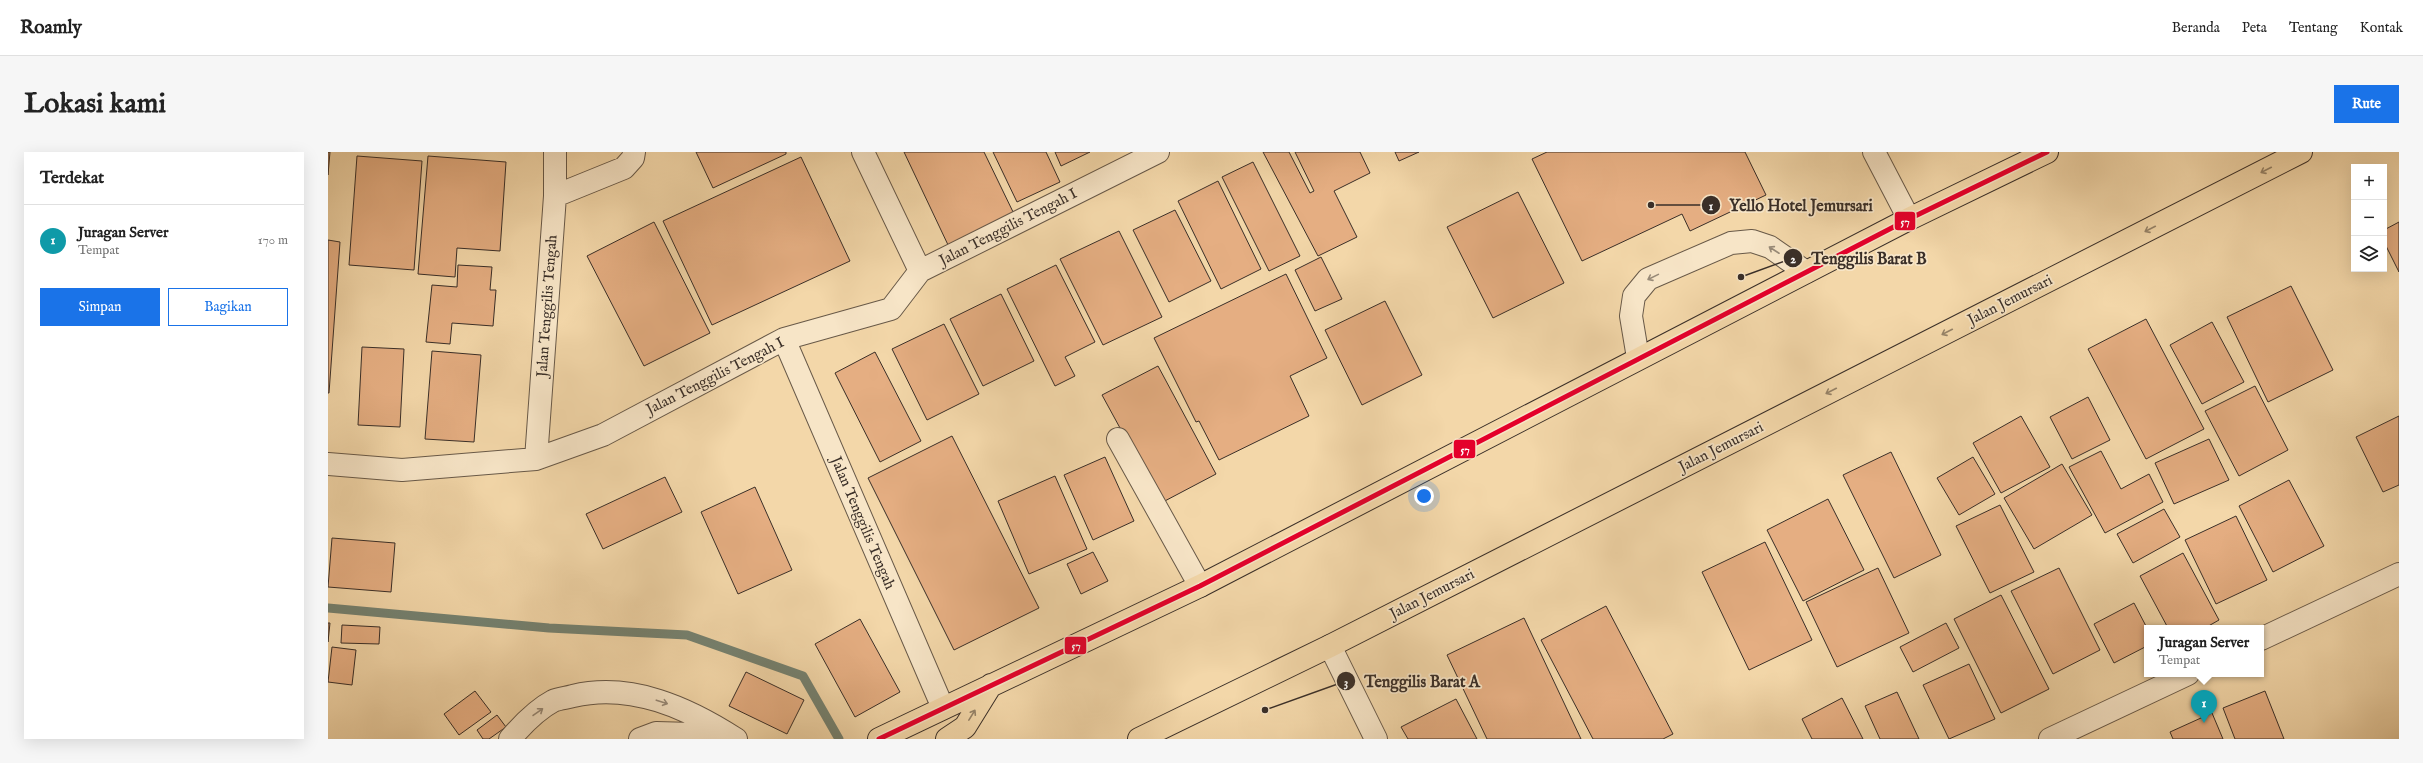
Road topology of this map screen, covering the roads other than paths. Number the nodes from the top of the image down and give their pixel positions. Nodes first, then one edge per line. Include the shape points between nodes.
1 (555, 152) edge
2 (634, 152) edge
3 (863, 152) edge
4 (1158, 152) edge
5 (1874, 152) edge
6 (2047, 152) edge
7 (2301, 152) edge
8 (555, 196) junction
9 (1908, 219) junction
10 (920, 271) junction
11 (1806, 272) junction
12 (784, 339) junction
13 (1638, 358) junction
14 (1118, 439) dead end
15 (536, 459) junction
16 (328, 464) edge
17 (2399, 574) edge
18 (1200, 586) junction
19 (2264, 638) edge
20 (1330, 646) junction
21 (2182, 677) edge
22 (991, 685) junction
23 (943, 708) junction
24 (888, 734) edge
25 (733, 737) edge
26 (510, 739) edge
27 (640, 739) edge
28 (947, 739) edge
29 (1139, 739) edge
30 (1376, 739) edge
31 (2050, 739) edge

1 - 8 street, Jalan Tenggilis Tengah
2 - 8 street via 633,158 624,168
3 - 10 street
4 - 10 street, Jalan Tenggilis Tengah I
5 - 9 street
6 - 9 main road
7 -> 20 main road, Jalan Jemursari
8 - 15 street, Jalan Tenggilis Tengah
9 - 11 main road
10 - 12 street, Jalan Tenggilis Tengah I via 891,310
11 - 13 main road
11 -> 13 street via 1770,246 1752,241 1731,244 1648,279 1634,296 1631,316
12 - 15 street, Jalan Tenggilis Tengah I via 603,435
12 - 23 street, Jalan Tenggilis Tengah
13 - 18 main road
14 - 18 street
15 - 16 street, Jalan Tenggilis Tengah I via 402,470
17 - 19 street
18 - 22 main road
20 - 29 main road, Jalan Jemursari
20 - 30 street
21 - 31 street
22 - 23 main road
28 -> 22 main road via 965,727
23 - 24 main road
26 -> 25 street via 524,722 553,701 591,692 639,694 680,708
25 - 27 street via 656,732

